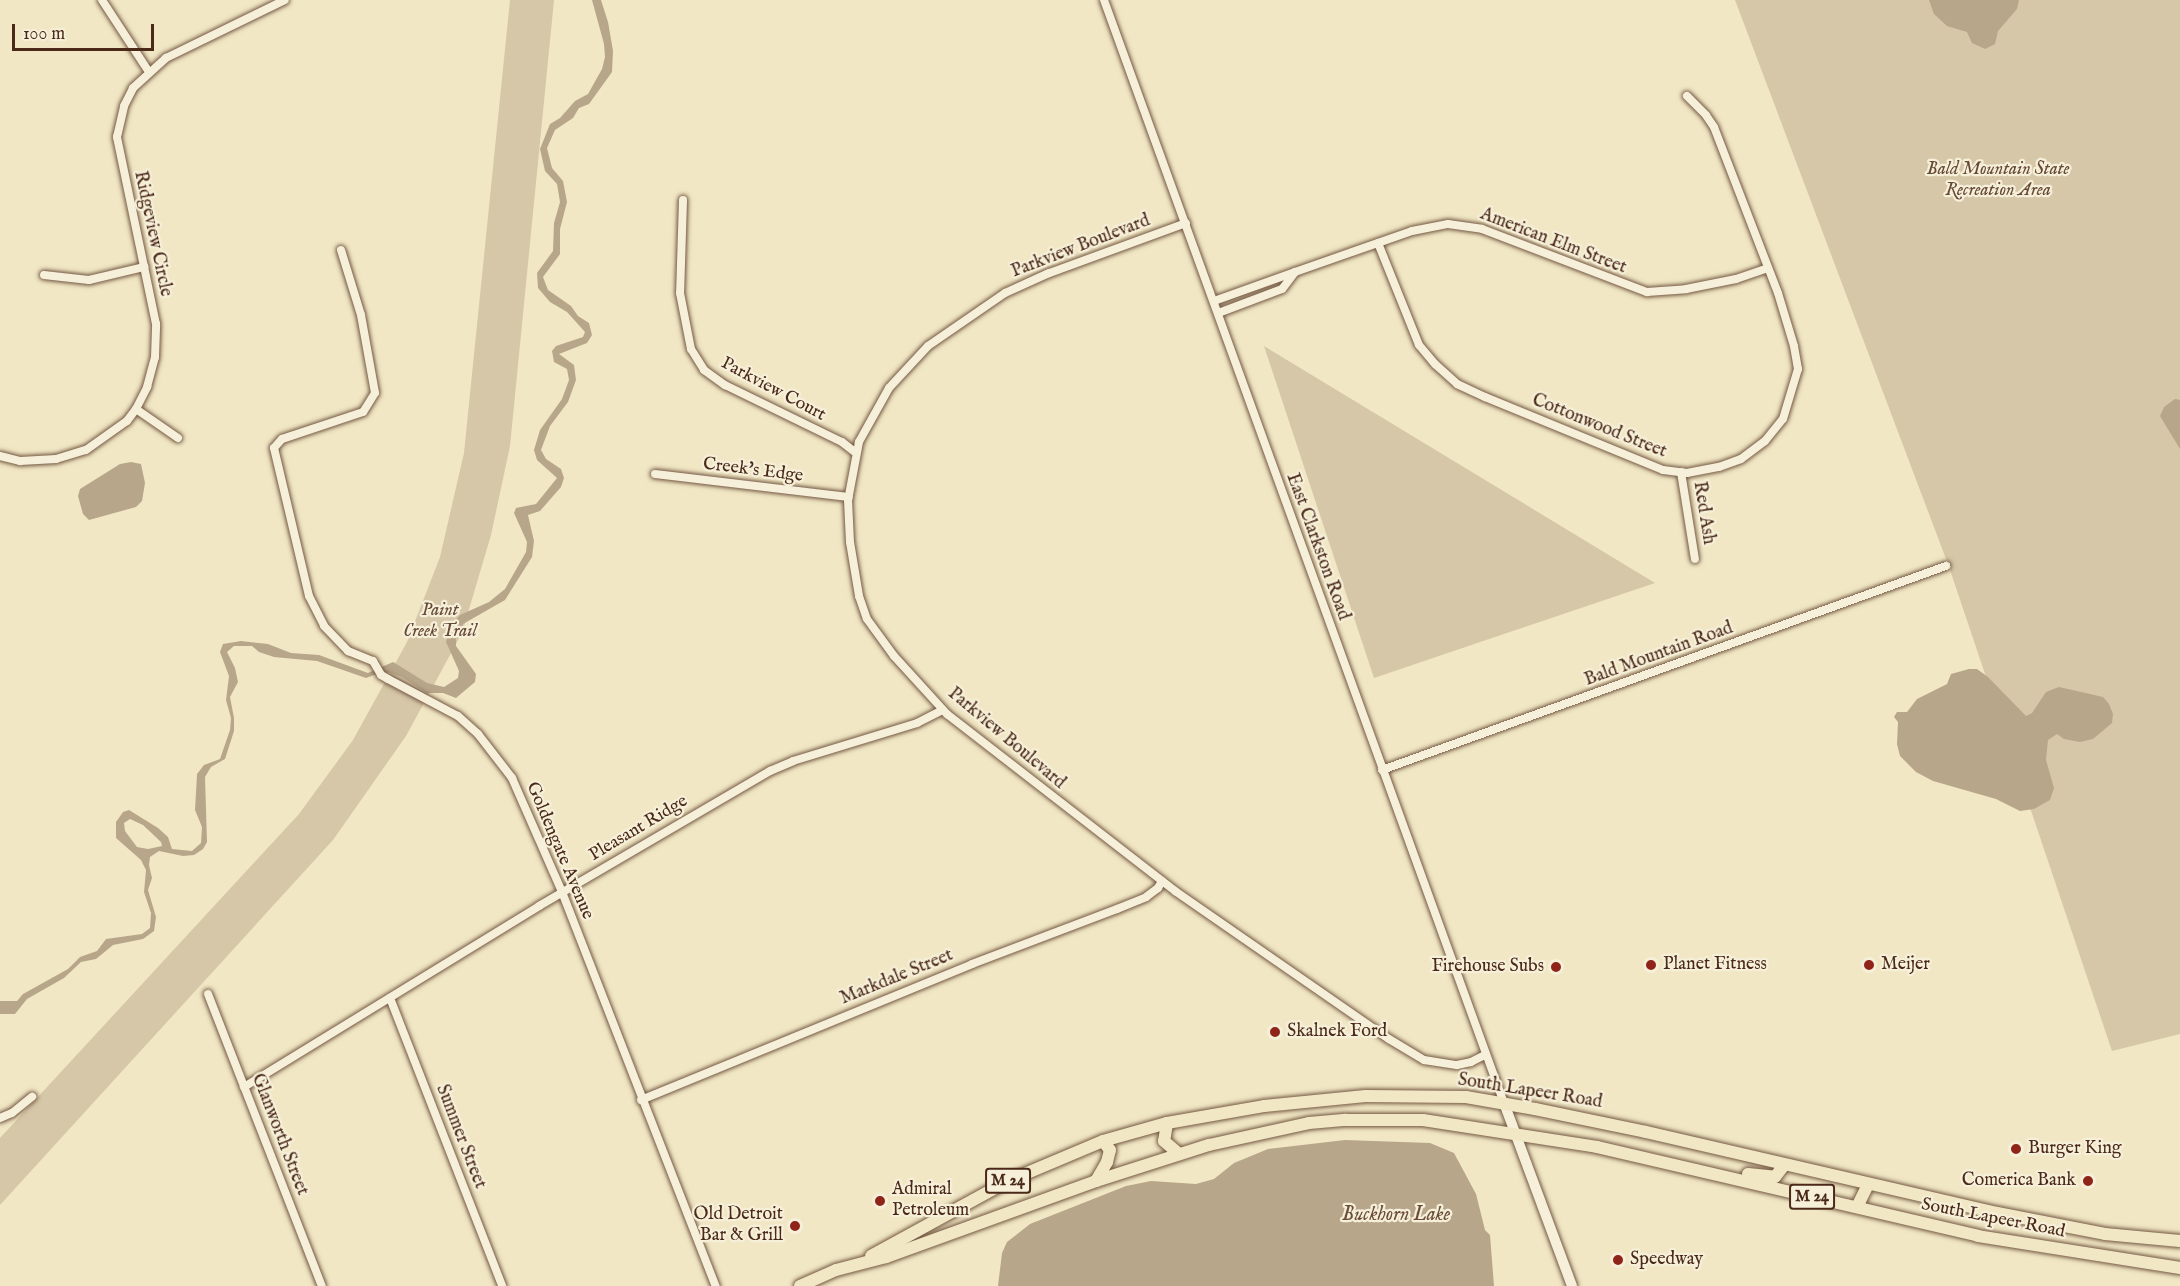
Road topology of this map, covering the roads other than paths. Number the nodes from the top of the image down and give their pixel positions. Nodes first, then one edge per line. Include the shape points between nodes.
1 (102, 0) edge
2 (285, 0) edge
3 (1104, 0) edge
4 (148, 72) junction
5 (1687, 96) dead end
6 (682, 200) dead end
7 (1186, 223) junction
8 (1378, 243) junction
9 (341, 250) dead end
10 (144, 267) junction
11 (1768, 268) junction
12 (1295, 272) junction
13 (44, 275) dead end
14 (1214, 301) junction
15 (1218, 312) junction
16 (136, 409) junction
17 (178, 438) dead end
18 (855, 452) junction
19 (0, 456) edge
20 (1681, 472) junction
21 (655, 474) dead end
22 (849, 496) junction
23 (1695, 559) dead end
24 (1946, 566) dead end
25 (943, 710) junction
26 (1382, 770) junction
27 (1162, 881) junction
28 (562, 892) junction
29 (208, 994) dead end
30 (390, 998) junction
31 (1485, 1055) junction
32 (244, 1088) junction
33 (32, 1097) dead end
34 (641, 1100) junction
35 (1503, 1103) junction
36 (0, 1118) edge
37 (1167, 1123) junction
38 (1515, 1133) junction
39 (1103, 1142) junction
40 (1179, 1154) junction
41 (1645, 1158) junction
42 (1784, 1165) junction
43 (1096, 1181) junction
44 (1868, 1184) junction
45 (1857, 1207) junction
46 (2180, 1241) edge
47 (859, 1262) junction
48 (2180, 1268) edge
49 (322, 1286) edge
50 (502, 1286) edge
51 (716, 1286) edge
52 (800, 1286) edge
53 (1572, 1286) edge

1 - 4 street
2 - 4 street, Ridgeview Circle via 166,58
3 - 7 street, East Clarkston Road
4 - 10 street, Ridgeview Circle via 128,97 117,137
5 - 11 street, Cottonwood Street via 1714,127
6 - 18 street, Parkview Court via 680,293 691,349 704,370 725,385
7 - 14 street, East Clarkston Road
7 - 18 street, Parkview Boulevard via 1040,277 984,306 928,346 889,388
8 - 11 street, American Elm Street via 1431,227 1469,225 1647,292 1686,289
8 - 12 street, American Elm Street
8 - 20 street, Cottonwood Street via 1419,345 1457,384 1621,455
9 - 28 street, Goldengate Avenue via 361,315 375,393 363,412 282,439 274,448 309,596 324,626 348,651 373,662 381,675 458,716 478,734 512,778
10 - 13 street via 89,280
10 - 16 street, Ridgeview Circle via 156,324 155,357
11 - 20 street, Cottonwood Street via 1788,321 1798,369 1783,419 1765,441 1741,459 1719,467
12 - 14 street, American Elm Street
12 - 15 street, American Elm Street via 1282,289
14 - 15 street, East Clarkston Road
15 - 26 street, East Clarkston Road
16 - 17 street
16 - 19 street, Ridgeview Circle via 127,421 86,450 56,459 20,461
18 - 22 street, Parkview Boulevard
20 - 23 street, Red Ash
21 - 22 street, Creek's Edge
22 - 25 street, Parkview Boulevard via 854,571 867,619
24 - 26 street, Bald Mountain Road
25 - 27 street, Parkview Boulevard
25 - 28 street, Pleasant Ridge via 917,723 770,771
26 - 31 street, East Clarkston Road
27 - 31 street, Parkview Boulevard via 1424,1060 1457,1065
27 - 34 street, Markdale Street via 1146,897
28 - 30 street, Pleasant Ridge
28 - 34 street, Goldengate Avenue
29 - 32 street, Glanworth Street
30 - 32 street, Pleasant Ridge
30 - 50 street, Summer Street
31 - 35 street, East Clarkston Road
32 - 49 street, Glanworth Street
33 - 36 street
34 - 51 street, Goldengate Avenue
35 - 37 main road, South Lapeer Road / M 24 via 1466,1097 1352,1096
35 - 38 main road
35 - 42 main road, South Lapeer Road / M 24
37 - 39 main road, South Lapeer Road / M 24
37 - 40 main road via 1164,1141
38 - 40 main road, South Lapeer Road / M 24 via 1423,1120 1346,1120 1310,1123
38 - 41 main road, South Lapeer Road / M 24
38 - 53 main road
39 - 43 main road via 1110,1150
39 - 47 main road, South Lapeer Road / M 24 via 1008,1181
40 - 43 main road, South Lapeer Road / M 24
41 - 42 main road via 1664,1155 1768,1177 1780,1173
41 - 45 main road, South Lapeer Road / M 24
42 - 44 main road, South Lapeer Road / M 24
43 - 47 main road, South Lapeer Road / M 24 via 886,1257
44 - 45 main road
44 - 46 main road, South Lapeer Road / M 24 via 2105,1234
45 - 48 main road, South Lapeer Road / M 24 via 1978,1236
47 - 52 main road, South Lapeer Road / M 24

